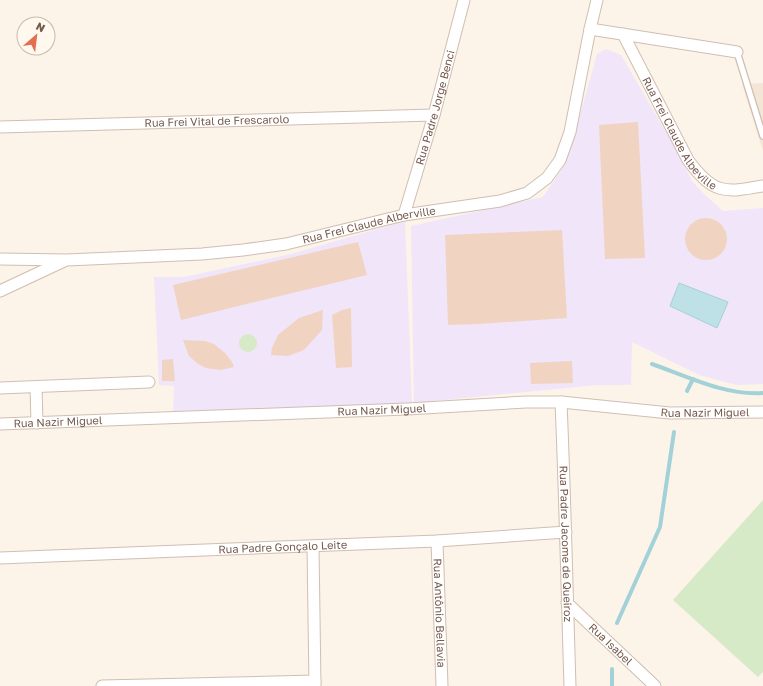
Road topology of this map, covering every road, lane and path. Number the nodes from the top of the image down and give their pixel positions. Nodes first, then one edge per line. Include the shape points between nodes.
1 (464, 0) edge
2 (597, 0) edge
3 (590, 29) junction
4 (623, 34) junction
5 (737, 52) joint
6 (434, 115) junction
7 (0, 127) edge
8 (763, 136) edge
9 (763, 186) edge
10 (404, 215) junction
11 (0, 259) edge
12 (67, 260) junction
13 (0, 291) edge
14 (149, 382) dead end
15 (36, 387) junction
16 (0, 388) edge
17 (561, 402) junction
18 (763, 412) edge
19 (0, 424) edge
20 (37, 424) junction
21 (566, 532) junction
22 (437, 541) junction
23 (313, 546) junction
24 (0, 558) edge
25 (567, 603) junction
26 (315, 684) edge
27 (102, 686) edge
28 (442, 686) edge
29 (570, 686) edge
30 (655, 686) edge

1 - 6 street, Rua Padre Jorge Benci
2 - 3 street, Rua Frei Claude Alberville
3 - 4 street
3 - 10 street, Rua Frei Claude Alberville via 570,132 560,160 547,178 527,193 500,200
4 - 5 street
4 - 9 street, Rua Frei Claude Albeville via 688,160 699,176 722,190 736,191
5 - 8 lane
6 - 7 street, Rua Frei Vital de Frescarolo
6 - 10 street, Rua Padre Jorge Benci
10 - 12 street, Rua Frei Claude Alberville via 286,244 243,250
11 - 12 street, Rua Frei Claude Alberville
12 - 13 street
14 - 15 street
15 - 16 street
15 - 20 street
17 - 18 street, Rua Nazir Miguel via 670,413
17 - 20 street, Rua Nazir Miguel
17 - 21 street, Rua Padre Jacome de Queiroz
19 - 20 street, Rua Nazir Miguel
21 - 22 street, Rua Padre Gonçalo Leite
21 - 25 street, Rua Padre Jacome de Queiroz
22 - 23 street, Rua Padre Gonçalo Leite
22 - 28 street, Rua Antônio Bellavia
23 - 24 street, Rua Padre Gonçalo Leite
23 - 26 street
25 - 29 street, Rua Padre Jacome de Queiroz
25 - 30 street, Rua Isabel
26 - 27 street

